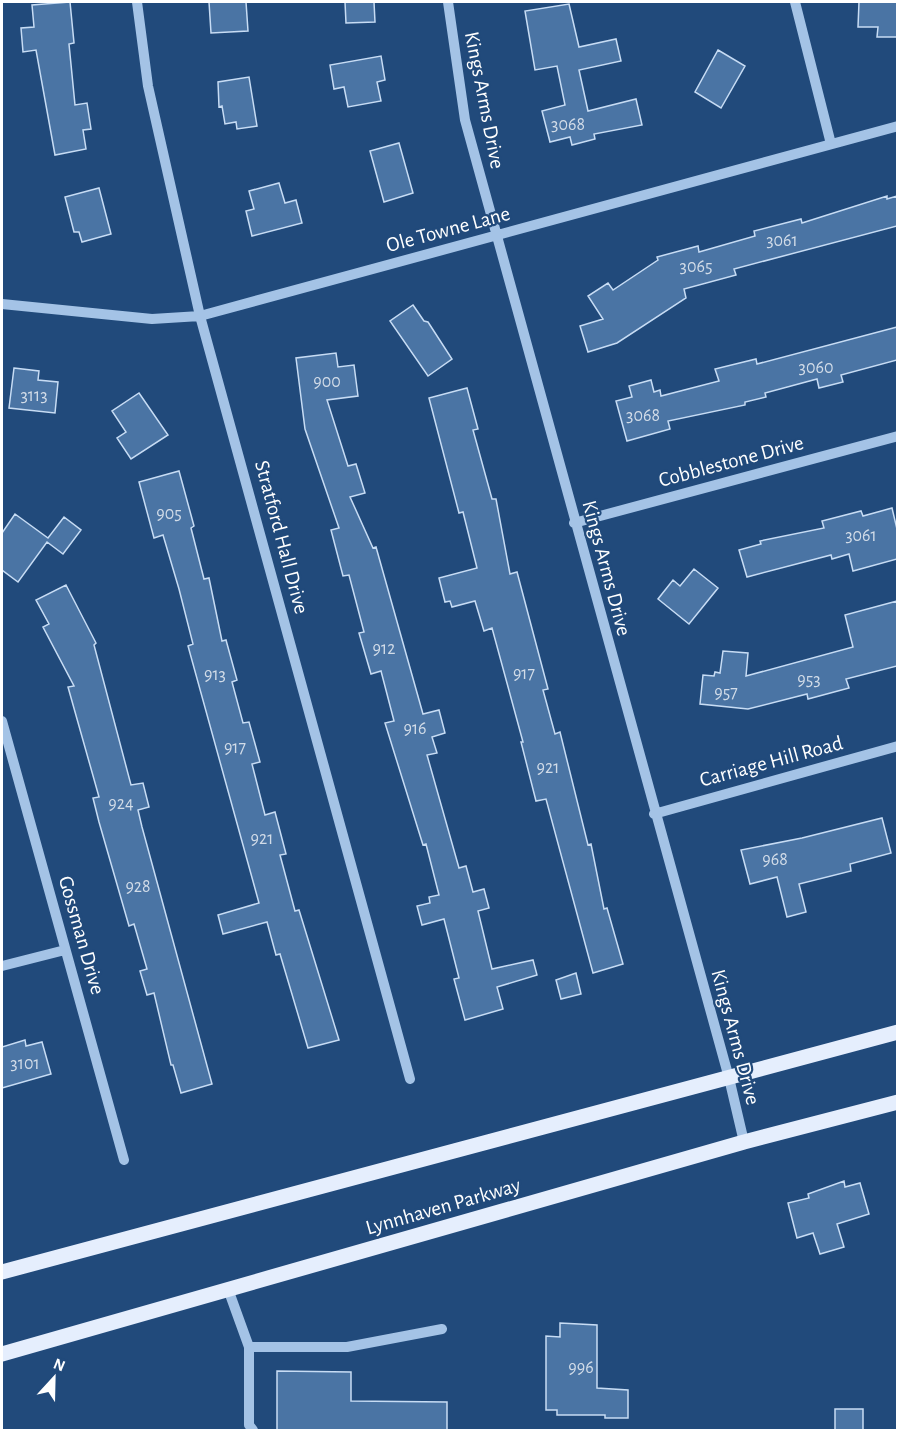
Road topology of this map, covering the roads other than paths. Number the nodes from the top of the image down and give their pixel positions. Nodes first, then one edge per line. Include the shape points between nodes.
1 (137, 2) edge
2 (448, 2) edge
3 (795, 2) edge
4 (897, 126) edge
5 (831, 144) junction
6 (495, 236) junction
7 (2, 304) edge
8 (200, 316) junction
9 (897, 436) edge
10 (574, 523) junction
11 (2, 722) edge
12 (897, 746) edge
13 (654, 814) junction
14 (65, 950) junction
15 (2, 966) edge
16 (897, 1032) edge
17 (729, 1078) junction
18 (410, 1079) dead end
19 (897, 1102) edge
20 (744, 1142) junction
21 (124, 1160) dead end
22 (2, 1272) edge
23 (228, 1289) junction
24 (442, 1329) dead end
25 (249, 1347) junction
26 (2, 1354) edge
27 (248, 1429) edge

1 - 8 street, Stratford Hall Drive via 148,86
2 - 6 street, Kings Arms Drive via 465,120
3 - 5 street
4 - 5 street, Ole Towne Lane
5 - 6 street, Ole Towne Lane
6 - 8 street, Ole Towne Lane
6 - 10 street, Kings Arms Drive
7 - 8 street, Ole Towne Lane via 152,319
8 - 18 street, Stratford Hall Drive
9 - 10 street, Cobblestone Drive
10 - 13 street, Kings Arms Drive
11 - 14 street, Gossman Drive
12 - 13 street, Carriage Hill Road
13 - 17 street, Kings Arms Drive
14 - 15 street
14 - 21 street, Gossman Drive
16 - 17 main road
17 - 20 street, Kings Arms Drive
17 - 22 main road
19 - 20 main road, Lynnhaven Parkway
20 - 23 main road, Lynnhaven Parkway
23 - 25 street
23 - 26 main road, Lynnhaven Parkway
24 - 25 street via 347,1347
25 - 27 street

